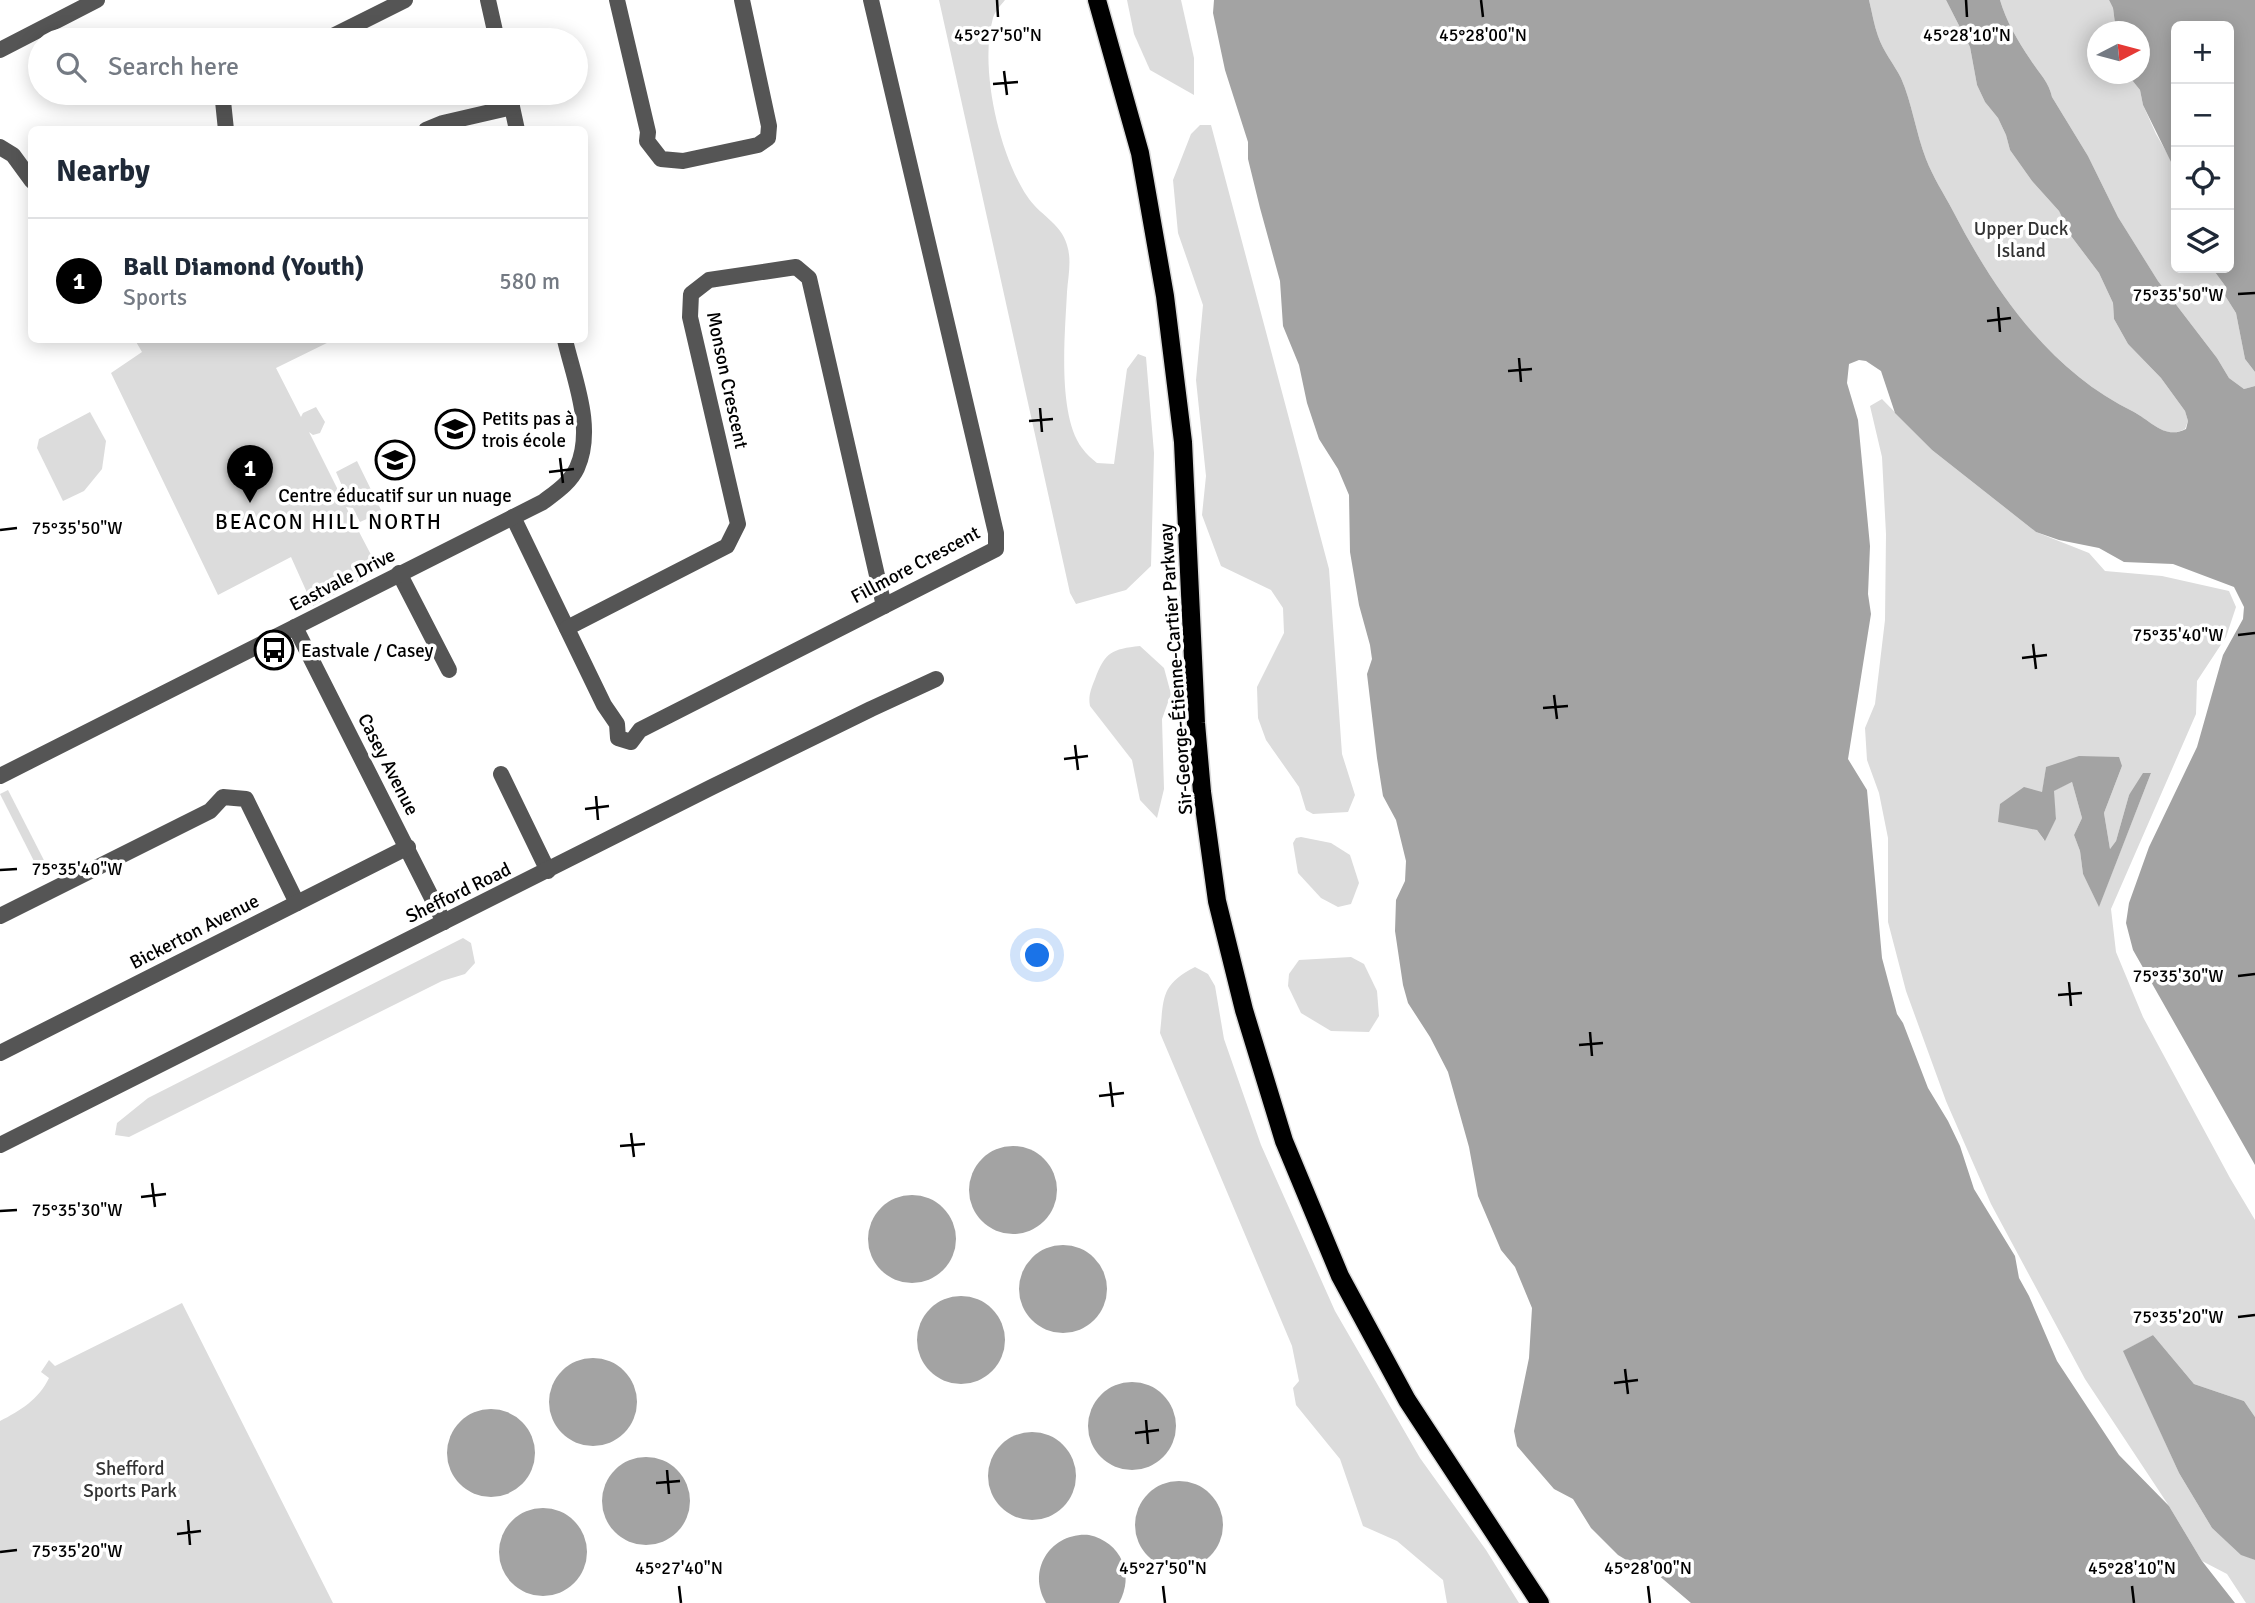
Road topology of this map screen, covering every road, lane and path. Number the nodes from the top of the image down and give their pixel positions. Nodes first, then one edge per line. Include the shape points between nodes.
1 (97, 0) edge
2 (405, 0) edge
3 (488, 0) edge
4 (617, 0) edge
5 (742, 0) edge
6 (871, 0) edge
7 (1097, 0) edge
8 (42, 28) edge
9 (349, 28) edge
10 (494, 28) edge
11 (28, 35) edge
12 (0, 49) edge
13 (223, 105) edge
14 (496, 105) edge
15 (512, 105) edge
16 (226, 126) edge
17 (436, 126) edge
18 (516, 126) edge
19 (0, 148) edge
20 (28, 176) edge
21 (566, 343) edge
22 (513, 517) junction
23 (399, 573) junction
24 (884, 606) junction
25 (295, 627) junction
26 (567, 628) junction
27 (449, 670) dead end
28 (936, 679) dead end
29 (500, 774) dead end
30 (0, 776) edge
31 (408, 847) junction
32 (548, 871) junction
33 (297, 903) junction
34 (0, 916) edge
35 (444, 922) junction
36 (0, 1053) edge
37 (0, 1146) edge
38 (1540, 1603) edge

1 - 8 street
2 - 9 street
3 - 10 street
4 - 5 street via 647,141 661,159 683,161 758,145 768,138
6 - 24 street, Fillmore Crescent via 996,533 996,549
7 - 38 main road, Sir-George-Étienne-Cartier Parkway via 1139,153 1165,296 1183,442 1202,792 1217,901 1244,1010 1284,1141 1340,1276 1407,1400
11 - 12 street
13 - 16 street
14 - 17 street
15 - 18 street
19 - 20 street via 13,155
21 - 22 street, Eastvale Drive via 584,421 577,467 562,488
22 - 23 street, Eastvale Drive
22 - 26 street, Fillmore Crescent
23 - 25 street, Eastvale Drive
23 - 27 street
24 - 26 street, Fillmore Crescent via 640,730 631,743 618,738 617,724
24 - 26 street, Monson Crescent via 808,278 796,267 778,268 709,279 691,294 690,317 738,524 727,546
25 - 30 street, Eastvale Drive
25 - 31 street, Casey Avenue
28 - 32 street, Shefford Road
29 - 32 street
31 - 33 street, Bickerton Avenue
31 - 35 street, Casey Avenue
32 - 35 street, Shefford Road
33 - 34 street via 246,799 223,797 210,811
33 - 36 street, Bickerton Avenue
35 - 37 street, Shefford Road

